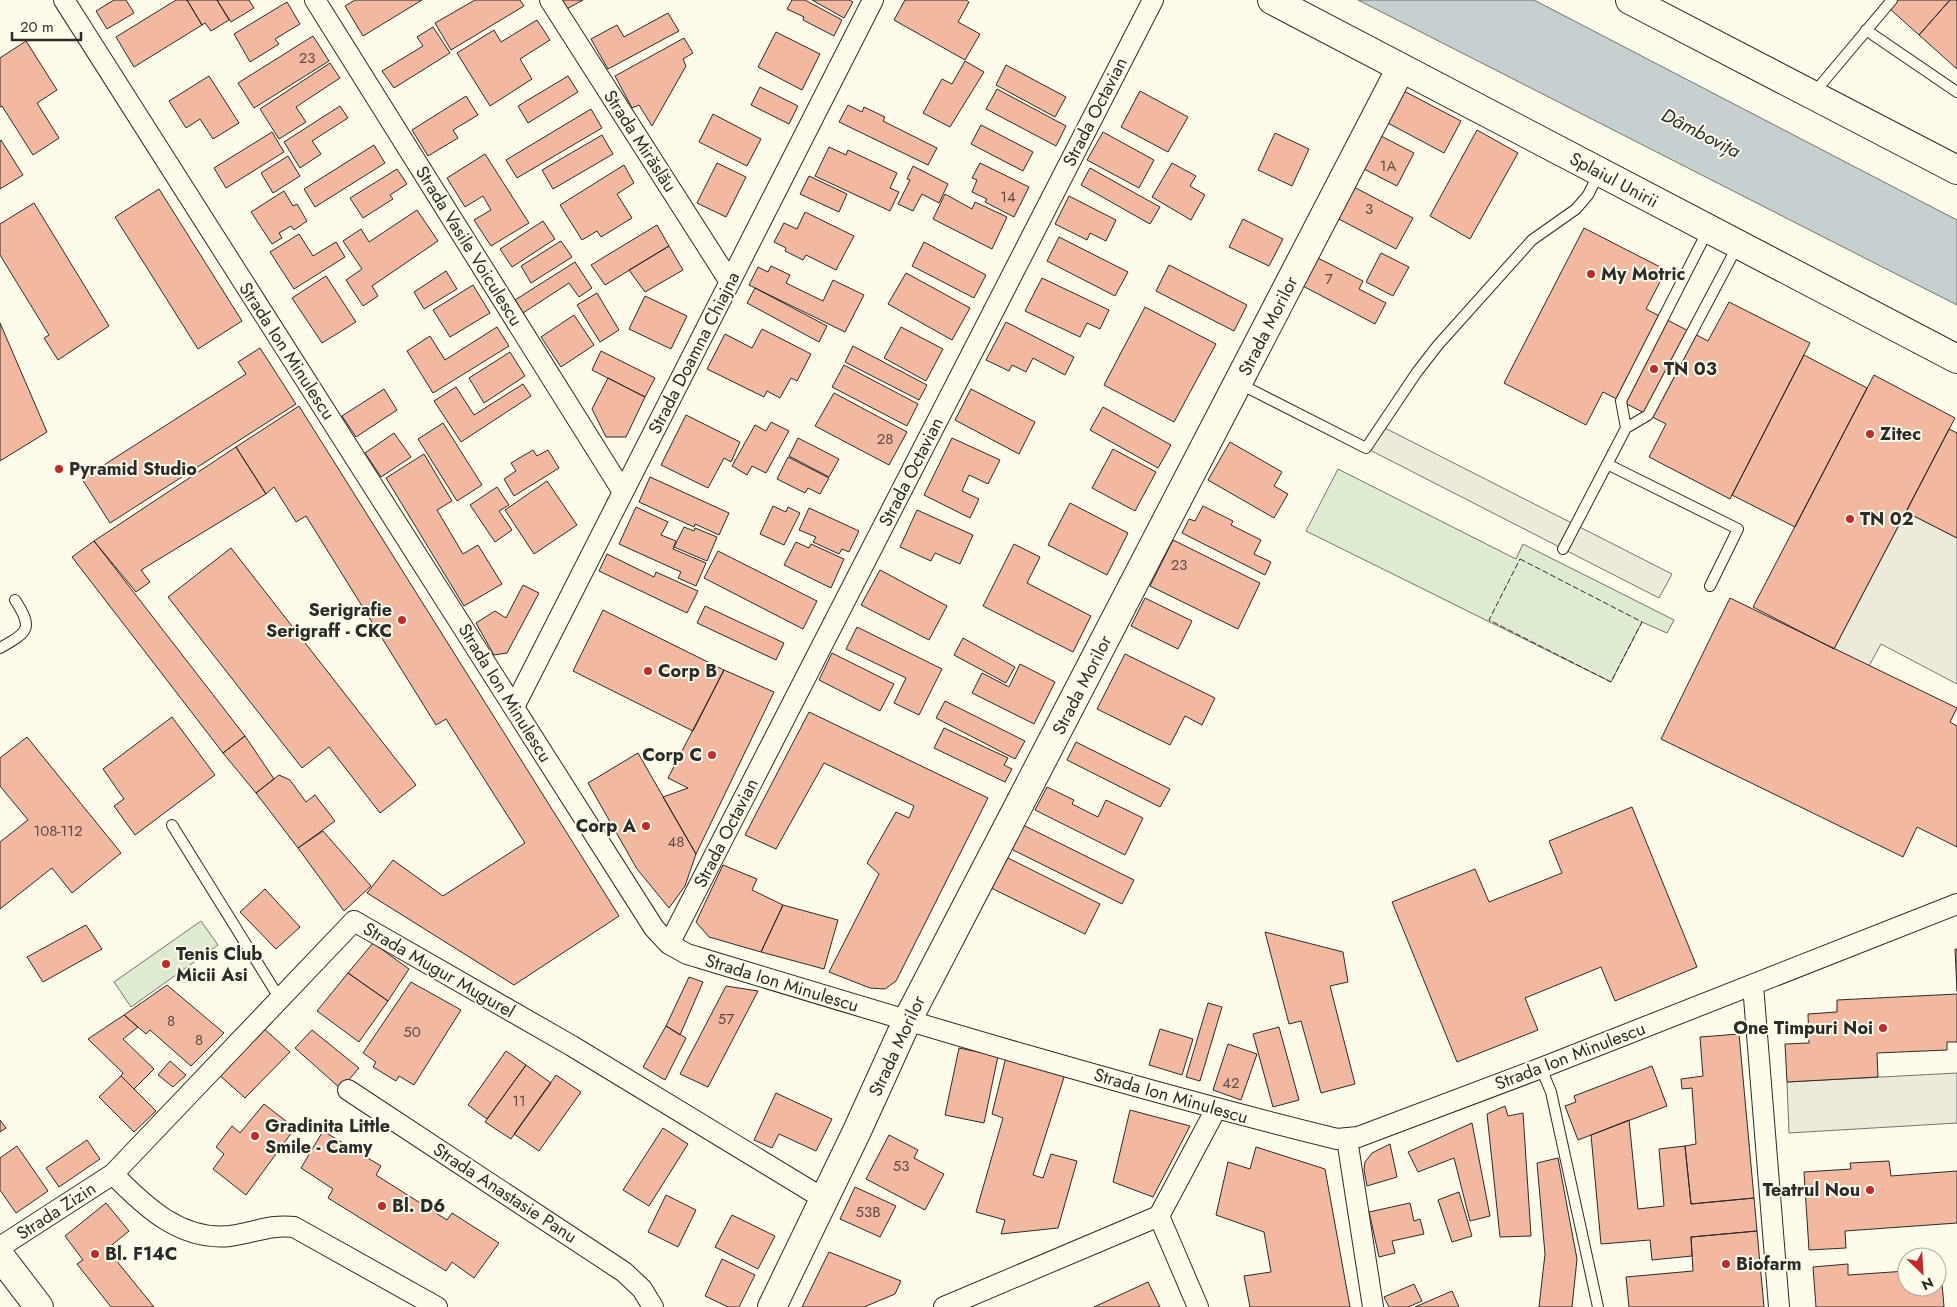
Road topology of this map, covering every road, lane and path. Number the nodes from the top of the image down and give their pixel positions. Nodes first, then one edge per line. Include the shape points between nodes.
1 (64, 0) edge
2 (315, 0) edge
3 (550, 0) edge
4 (873, 0) edge
5 (1153, 0) edge
6 (1272, 0) edge
7 (1630, 0) edge
8 (1892, 0) edge
9 (1866, 30) junction
10 (1401, 68) junction
11 (1957, 92) edge
12 (1813, 94) junction
13 (1957, 170) edge
14 (1600, 172) junction
15 (1708, 229) junction
16 (1738, 245) junction
17 (730, 282) junction
18 (1957, 359) edge
19 (1239, 383) junction
20 (1626, 428) junction
21 (1607, 464) junction
22 (623, 492) junction
23 (1563, 548) dead end
24 (1710, 586) dead end
25 (15, 600) dead end
26 (0, 648) edge
27 (514, 707) junction
28 (172, 825) dead end
29 (1957, 904) edge
30 (670, 944) junction
31 (1752, 985) junction
32 (280, 999) junction
33 (907, 1020) junction
34 (1541, 1068) junction
35 (348, 1090) dead end
36 (1216, 1110) junction
37 (1347, 1139) junction
38 (113, 1174) junction
39 (824, 1200) junction
40 (1159, 1216) junction
41 (0, 1247) edge
42 (0, 1256) edge
43 (39, 1307) edge
44 (436, 1307) edge
45 (653, 1307) edge
46 (772, 1307) edge
47 (944, 1307) edge
48 (1198, 1307) edge
49 (1373, 1307) edge
50 (1598, 1307) edge
51 (1778, 1307) edge

1 - 27 street, Strada Ion Minulescu
2 - 22 street, Strada Vasile Voiculescu
3 - 17 street, Strada Mirăslău
4 - 17 street, Strada Doamna Chiajna
5 - 30 street, Strada Octavian
6 - 10 street, Splaiul Unirii
7 - 12 street
8 - 9 lane
9 - 11 lane
9 - 12 lane
10 - 14 street, Splaiul Unirii
10 - 19 street, Strada Morilor
12 - 13 street
14 - 15 street, Splaiul Unirii
14 - 19 lane via 1576,209 1532,240 1427,358 1366,448
15 - 16 street, Splaiul Unirii
15 - 20 lane via 1622,401
16 - 18 street, Splaiul Unirii
16 - 20 lane via 1648,415
17 - 22 street, Strada Doamna Chiajna
19 - 33 street, Strada Morilor
20 - 21 lane
21 - 23 lane
21 - 24 lane via 1738,529
22 - 27 street, Strada Doamna Chiajna
25 - 26 lane via 25,616 27,627 24,635
27 - 30 street, Strada Ion Minulescu via 654,928
28 - 32 lane
29 - 31 street, Strada Ion Minulescu
30 - 33 street, Strada Ion Minulescu via 687,954
31 - 34 street, Strada Ion Minulescu
31 - 51 street
32 - 38 street, Strada Mugur Mugurel
32 - 39 street, Strada Mugur Mugurel via 354,921 572,1046
33 - 36 street, Strada Ion Minulescu
33 - 39 street, Strada Morilor
34 - 37 street, Strada Ion Minulescu
34 - 50 lane via 1551,1092
35 - 45 street, Strada Anastasie Panu via 624,1272 642,1288
36 - 37 street, Strada Ion Minulescu
36 - 40 street
37 - 49 street
38 - 41 street, Strada Zizin
38 - 44 street via 161,1218 180,1228 197,1234 230,1236 280,1225 294,1228
39 - 46 street, Strada Morilor
40 - 47 street
40 - 48 street
42 - 43 street

